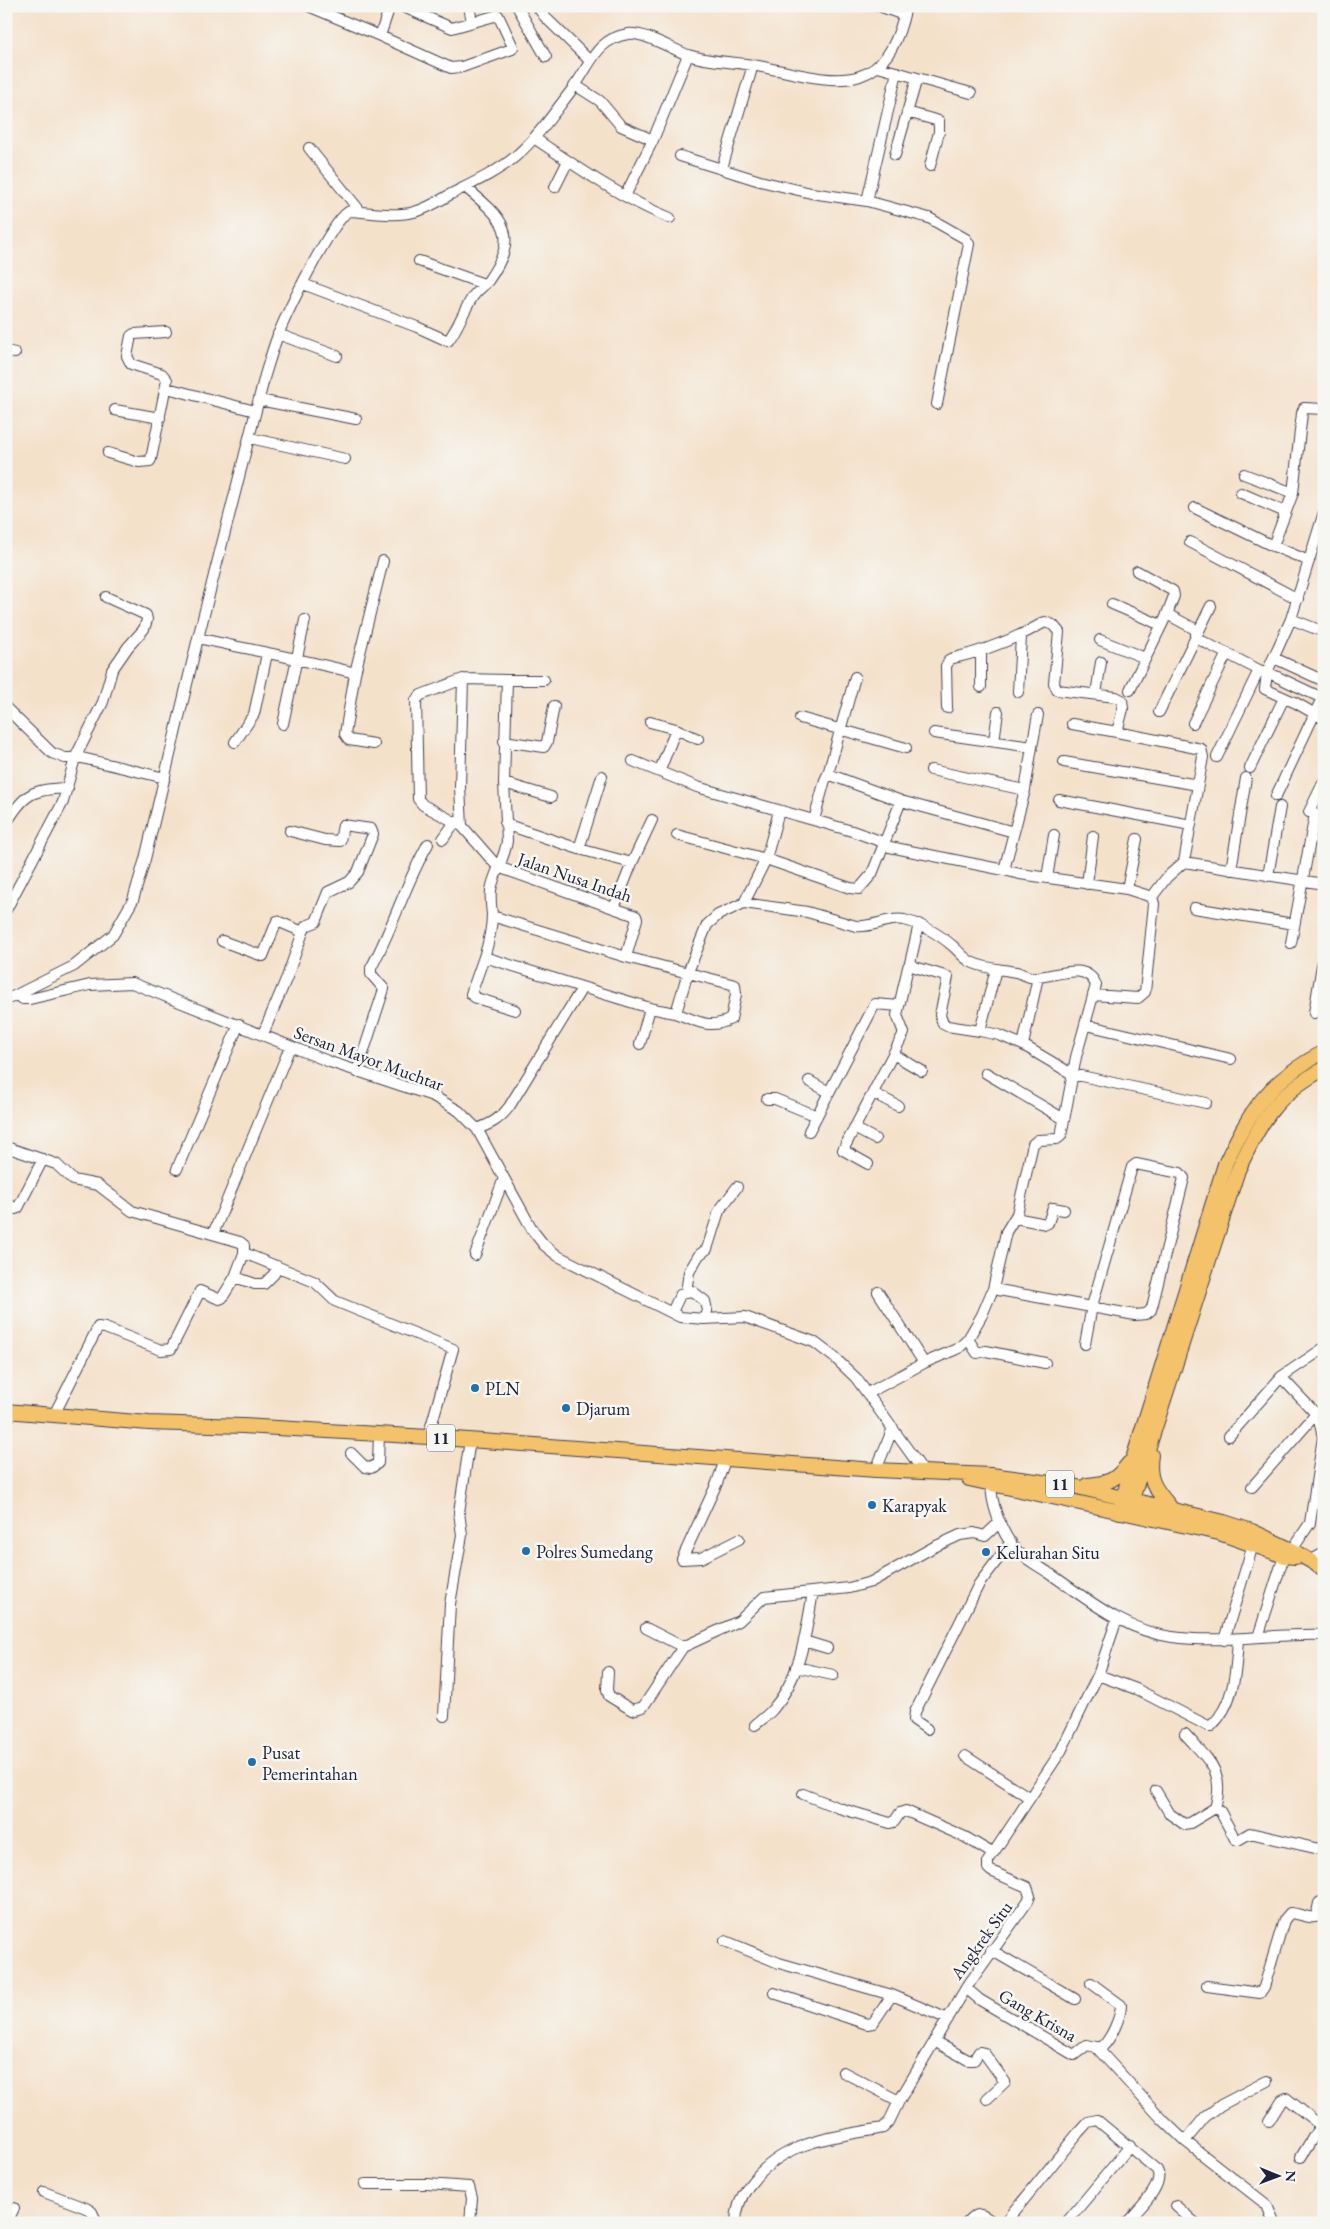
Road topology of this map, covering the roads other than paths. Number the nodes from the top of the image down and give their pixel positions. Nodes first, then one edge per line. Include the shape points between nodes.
1 (308, 6) edge
2 (390, 6) edge
3 (401, 6) edge
4 (469, 6) edge
5 (518, 6) edge
6 (537, 6) edge
7 (879, 6) edge
8 (905, 11) edge
9 (472, 22) junction
10 (380, 36) junction
11 (688, 55) junction
12 (546, 57) dead end
13 (589, 60) junction
14 (754, 65) junction
15 (878, 67) junction
16 (897, 72) junction
17 (916, 78) junction
18 (575, 85) junction
19 (971, 93) dead end
20 (907, 112) junction
21 (534, 138) junction
22 (653, 140) junction
23 (309, 148) dead end
24 (895, 155) dead end
25 (680, 156) dead end
26 (568, 162) junction
27 (930, 166) dead end
28 (722, 168) junction
29 (466, 187) junction
30 (555, 187) dead end
31 (626, 196) junction
32 (867, 200) junction
33 (360, 212) junction
34 (670, 218) dead end
35 (419, 261) dead end
36 (303, 284) junction
37 (484, 284) junction
38 (166, 332) dead end
39 (278, 334) junction
40 (337, 356) dead end
41 (167, 388) junction
42 (259, 400) junction
43 (937, 404) dead end
44 (1324, 409) edge
45 (115, 410) dead end
46 (255, 411) junction
47 (160, 418) junction
48 (356, 419) dead end
49 (250, 438) junction
50 (108, 454) dead end
51 (345, 459) dead end
52 (1244, 474) dead end
53 (1241, 493) dead end
54 (1293, 493) junction
55 (1195, 508) dead end
56 (1285, 512) junction
57 (1324, 512) edge
58 (1190, 542) dead end
59 (1273, 546) junction
60 (383, 561) dead end
61 (1309, 561) junction
62 (1137, 572) dead end
63 (106, 596) dead end
64 (1298, 599) junction
65 (1112, 604) dead end
66 (1211, 606) dead end
67 (1166, 614) junction
68 (1292, 619) junction
69 (305, 620) dead end
70 (1161, 625) junction
71 (1324, 632) edge
72 (1021, 636) junction
73 (198, 638) junction
74 (1196, 638) junction
75 (1100, 640) dead end
76 (981, 652) junction
77 (1227, 653) junction
78 (267, 654) junction
79 (297, 658) junction
80 (1144, 658) junction
81 (1274, 658) junction
82 (1101, 662) dead end
83 (1263, 671) junction
84 (355, 673) junction
85 (855, 677) dead end
86 (463, 679) junction
87 (507, 680) junction
88 (544, 680) dead end
89 (1324, 681) edge
90 (981, 687) dead end
91 (1130, 690) dead end
92 (1018, 692) dead end
93 (1096, 694) junction
94 (1323, 697) edge
95 (1284, 698) junction
96 (554, 706) dead end
97 (6, 708) edge
98 (947, 708) dead end
99 (998, 712) dead end
100 (1159, 712) dead end
101 (1038, 715) dead end
102 (1319, 717) edge
103 (800, 718) dead end
104 (650, 722) dead end
105 (1194, 723) dead end
106 (283, 724) dead end
107 (1072, 724) dead end
108 (676, 729) junction
109 (840, 729) junction
110 (1117, 732) junction
111 (934, 733) dead end
112 (698, 739) dead end
113 (504, 741) junction
114 (994, 741) junction
115 (235, 742) dead end
116 (374, 744) dead end
117 (1032, 747) junction
118 (906, 748) dead end
119 (1217, 756) dead end
120 (75, 758) junction
121 (633, 761) dead end
122 (1064, 762) dead end
123 (660, 770) junction
124 (931, 770) dead end
125 (828, 774) junction
126 (602, 776) dead end
127 (165, 778) junction
128 (1324, 781) edge
129 (504, 783) junction
130 (1198, 785) junction
131 (68, 788) junction
132 (1025, 790) junction
133 (1276, 796) dead end
134 (551, 797) dead end
135 (1060, 800) dead end
136 (901, 801) junction
137 (1280, 807) dead end
138 (779, 811) junction
139 (652, 820) dead end
140 (814, 820) junction
141 (6, 824) edge
142 (459, 824) junction
143 (505, 824) junction
144 (1191, 825) junction
145 (290, 831) dead end
146 (1014, 832) junction
147 (677, 835) dead end
148 (1054, 835) dead end
149 (446, 836) dead end
150 (1093, 836) dead end
151 (1137, 839) dead end
152 (428, 844) dead end
153 (884, 846) junction
154 (579, 849) junction
155 (766, 859) junction
156 (1184, 862) junction
157 (632, 863) junction
158 (498, 868) junction
159 (1004, 870) junction
160 (1231, 870) junction
161 (1268, 876) junction
162 (1048, 878) junction
163 (1302, 882) junction
164 (1087, 884) junction
165 (1324, 884) edge
166 (1127, 889) junction
167 (1152, 896) junction
168 (744, 903) junction
169 (614, 908) junction
170 (1194, 908) dead end
171 (6, 910) edge
172 (492, 916) junction
173 (919, 924) junction
174 (1294, 924) junction
175 (302, 932) junction
176 (222, 941) dead end
177 (1291, 943) dead end
178 (1324, 953) edge
179 (484, 957) junction
180 (626, 957) junction
181 (910, 962) junction
182 (996, 970) junction
183 (688, 972) junction
184 (1038, 977) junction
185 (582, 988) junction
186 (17, 995) junction
187 (1093, 995) junction
188 (6, 1000) edge
189 (899, 1006) junction
190 (650, 1008) junction
191 (515, 1010) dead end
192 (676, 1013) junction
193 (1314, 1013) dead end
194 (239, 1024) junction
195 (1086, 1026) junction
196 (980, 1030) junction
197 (263, 1034) junction
198 (640, 1044) dead end
199 (1024, 1045) junction
200 (290, 1046) junction
201 (1324, 1052) edge
202 (893, 1054) junction
203 (1231, 1059) dead end
204 (1324, 1069) edge
205 (922, 1071) dead end
206 (357, 1072) junction
207 (986, 1073) dead end
208 (1072, 1074) junction
209 (809, 1081) dead end
210 (829, 1092) junction
211 (873, 1093) junction
212 (767, 1099) dead end
213 (1206, 1103) dead end
214 (898, 1106) dead end
215 (817, 1116) junction
216 (1064, 1119) junction
217 (854, 1128) junction
218 (477, 1129) junction
219 (809, 1131) dead end
220 (875, 1139) dead end
221 (6, 1147) edge
222 (43, 1160) junction
223 (868, 1164) dead end
224 (177, 1169) dead end
225 (504, 1178) junction
226 (737, 1187) dead end
227 (6, 1202) edge
228 (1064, 1210) dead end
229 (1015, 1218) junction
230 (212, 1234) junction
231 (244, 1252) junction
232 (475, 1255) dead end
233 (277, 1266) junction
234 (235, 1277) junction
235 (994, 1289) junction
236 (686, 1292) junction
237 (878, 1292) dead end
238 (1092, 1306) junction
239 (672, 1312) junction
240 (704, 1319) junction
241 (968, 1339) junction
242 (1085, 1344) dead end
243 (1324, 1348) edge
244 (924, 1363) junction
245 (1045, 1363) dead end
246 (1281, 1377) junction
247 (868, 1393) junction
248 (6, 1411) edge
249 (1159, 1411) junction
250 (1320, 1413) edge
251 (54, 1415) junction
252 (893, 1428) junction
253 (379, 1435) junction
254 (1228, 1436) dead end
255 (428, 1437) junction
256 (1324, 1437) edge
257 (470, 1440) junction
258 (351, 1453) dead end
259 (1133, 1459) junction
260 (725, 1460) junction
261 (876, 1470) junction
262 (924, 1472) junction
263 (991, 1480) junction
264 (1073, 1486) junction
265 (1252, 1487) dead end
266 (1126, 1505) junction
267 (1172, 1509) junction
268 (1000, 1522) junction
269 (739, 1539) dead end
270 (1011, 1542) junction
271 (1253, 1545) junction
272 (1324, 1552) edge
273 (1288, 1554) junction
274 (1308, 1560) junction
275 (1324, 1569) edge
276 (813, 1592) junction
277 (1117, 1619) junction
278 (646, 1628) dead end
279 (1324, 1635) edge
280 (1258, 1637) junction
281 (1238, 1639) junction
282 (1224, 1640) junction
283 (804, 1641) junction
284 (683, 1647) junction
285 (827, 1648) dead end
286 (796, 1667) junction
287 (608, 1672) dead end
288 (833, 1675) dead end
289 (1098, 1675) junction
290 (444, 1716) dead end
291 (755, 1725) dead end
292 (927, 1729) dead end
293 (1185, 1734) dead end
294 (965, 1756) dead end
295 (1156, 1791) dead end
296 (803, 1794) dead end
297 (1030, 1798) junction
298 (1216, 1808) junction
299 (1324, 1846) edge
300 (992, 1853) junction
301 (1324, 1900) edge
302 (725, 1941) dead end
303 (991, 1950) junction
304 (1091, 1983) dead end
305 (1207, 1986) dead end
306 (966, 1988) junction
307 (774, 1993) dead end
308 (892, 1995) junction
309 (1075, 1999) dead end
310 (948, 2018) junction
311 (934, 2041) junction
312 (1096, 2047) junction
313 (844, 2072) dead end
314 (1267, 2081) dead end
315 (987, 2099) dead end
316 (898, 2101) junction
317 (1269, 2121) dead end
318 (1322, 2122) edge
319 (1185, 2141) junction
320 (1130, 2146) junction
321 (1301, 2157) dead end
322 (365, 2184) dead end
323 (44, 2192) dead end
324 (1176, 2206) dead end
325 (14, 2208) dead end
326 (7, 2223) edge
327 (97, 2223) edge
328 (470, 2223) edge
329 (736, 2223) edge
330 (968, 2223) edge
331 (993, 2223) edge
332 (1004, 2223) edge
333 (1066, 2223) edge
334 (1127, 2223) edge
335 (1195, 2223) edge
336 (1274, 2223) edge

1 - 10 street
2 - 10 street
3 - 9 street via 452,28
4 - 9 street
5 - 12 street
6 - 13 street
7 - 8 street
8 - 15 street via 887,58
9 - 10 street via 498,15 512,49 457,68 428,60
11 - 13 street via 635,33 610,39
11 - 14 street via 713,62
11 - 22 street
13 - 18 street
14 - 15 street via 831,81 848,80
14 - 28 street
15 - 16 street
16 - 17 street
16 - 32 street
17 - 19 street
17 - 20 street
18 - 21 street
18 - 22 street via 600,100 621,126
20 - 24 street
20 - 27 street via 939,121
21 - 26 street
21 - 29 street via 515,157
22 - 31 street
23 - 33 street
25 - 28 street
26 - 30 street
26 - 31 street
28 - 32 street via 811,193
29 - 33 street via 413,212
29 - 37 street via 495,213 507,239
31 - 34 street
32 - 43 street via 929,218 966,239 969,244
33 - 36 street via 343,214
35 - 37 street
36 - 37 street via 446,341
36 - 39 street
38 - 41 street via 134,334 130,338 127,356 136,368 164,376
39 - 40 street
39 - 42 street
41 - 46 street
41 - 47 street
42 - 46 street
42 - 48 street
44 - 54 street via 1304,408 1302,413
45 - 47 street
46 - 49 street
47 - 50 street via 150,461 139,462
49 - 51 street
49 - 73 street
52 - 54 street
53 - 56 street
54 - 56 street
55 - 59 street
56 - 59 street
57 - 61 street
58 - 64 street
59 - 61 street
60 - 84 street
61 - 64 street
62 - 67 street via 1173,592
63 - 120 street via 138,610 146,615 147,620 144,629 112,670 103,702
64 - 68 street
65 - 70 street
66 - 74 street
67 - 70 street
67 - 74 street via 1193,628
68 - 71 street
68 - 81 street
69 - 79 street
70 - 80 street
72 - 76 street
72 - 92 street
72 - 93 street via 1045,622 1053,625 1059,632 1054,683 1057,690
73 - 78 street
73 - 127 street
74 - 77 street
74 - 100 street
75 - 80 street
76 - 90 street
76 - 98 street via 950,659 946,666
77 - 83 street
77 - 105 street
78 - 79 street
78 - 115 street via 254,714
79 - 84 street
79 - 106 street
80 - 91 street
81 - 83 street
81 - 89 street
82 - 93 street
83 - 94 street
83 - 95 street via 1265,689
83 - 119 street
84 - 116 street via 345,734 349,740
85 - 109 street
86 - 87 street
86 - 142 street
86 - 142 street via 421,695 416,703 418,799
87 - 88 street
87 - 113 street
93 - 110 street via 1122,700
94 - 102 street
95 - 102 street
95 - 160 street via 1248,773
96 - 113 street via 544,746
97 - 120 street via 52,753
99 - 114 street
101 - 117 street
102 - 133 street
103 - 109 street
104 - 108 street
107 - 110 street
108 - 112 street
108 - 123 street
109 - 118 street
109 - 125 street
110 - 130 street via 1201,749 1203,757
111 - 114 street
113 - 129 street
114 - 117 street
117 - 132 street
120 - 127 street
120 - 131 street
121 - 123 street
122 - 130 street
123 - 138 street via 697,787
124 - 132 street
125 - 136 street
125 - 140 street
126 - 154 street
127 - 186 street via 133,900 113,934 74,966
128 - 163 street via 1312,813
129 - 134 street
129 - 143 street
130 - 144 street
131 - 141 street via 40,791 25,797
131 - 171 street via 45,840
132 - 146 street
135 - 144 street
136 - 146 street
136 - 153 street
137 - 161 street
138 - 140 street
138 - 155 street
139 - 157 street
140 - 153 street via 880,841
142 - 149 street
142 - 158 street
143 - 154 street
143 - 158 street via 506,845
144 - 156 street
145 - 175 street via 340,841 343,825 370,829 373,834 358,872 349,882 328,892 316,922 306,926
146 - 159 street
147 - 155 street
148 - 162 street
150 - 164 street
151 - 166 street
152 - 206 street via 371,968 371,974 384,989
153 - 155 street via 872,874 860,889
153 - 159 street
154 - 157 street
155 - 168 street
156 - 160 street
156 - 167 street
157 - 169 street
158 - 169 street, Jalan Nusa Indah
158 - 172 street via 490,899
159 - 162 street
160 - 161 street
161 - 163 street
162 - 164 street
163 - 165 street
163 - 174 street
164 - 166 street
166 - 167 street
167 - 187 street via 1154,904 1145,992 1138,998
168 - 173 street via 807,912 862,927 892,919
168 - 183 street via 711,920
169 - 180 street, Jalan Nusa Indah via 637,919
170 - 174 street
172 - 179 street
172 - 180 street
173 - 181 street
173 - 182 street via 971,962
174 - 177 street
175 - 176 street via 277,921 263,956
175 - 197 street
178 - 193 street
179 - 185 street
179 - 191 street via 471,994
180 - 183 street
181 - 189 street
181 - 196 street via 915,967 948,977 940,1015 943,1024
182 - 184 street
182 - 196 street
183 - 192 street
183 - 192 street via 735,985 733,1013 727,1021 701,1024
184 - 187 street via 1067,971 1088,975 1096,985
184 - 199 street
185 - 190 street
185 - 218 street via 510,1107 497,1120
186 - 188 street
186 - 194 street, Sersan Mayor Muchtar via 30,999 90,985 132,983
187 - 195 street
189 - 202 street via 897,1016 904,1033
189 - 210 street via 875,1004
190 - 192 street
190 - 198 street
194 - 197 street, Sersan Mayor Muchtar
194 - 224 street
195 - 203 street
195 - 208 street
196 - 199 street
197 - 200 street, Sersan Mayor Muchtar
199 - 208 street
200 - 206 street, Sersan Mayor Muchtar
200 - 230 street
201 - 259 highway via 1273,1086 1247,1119 1225,1164
202 - 205 street
202 - 211 street
204 - 249 highway via 1281,1097 1258,1128 1238,1170
206 - 218 street, Sersan Mayor Muchtar via 433,1096 459,1112
207 - 216 street
208 - 213 street
208 - 216 street
209 - 210 street
210 - 215 street
211 - 214 street
211 - 217 street
212 - 215 street via 775,1099
215 - 219 street
216 - 229 street via 1060,1138 1038,1140 1034,1144
217 - 220 street
217 - 223 street via 843,1150
218 - 225 street, Sersan Mayor Muchtar
221 - 222 street
222 - 227 street via 18,1208
222 - 230 street via 56,1164 73,1180 98,1185 132,1211
225 - 232 street
225 - 239 street, Sersan Mayor Muchtar via 544,1245 558,1256
226 - 236 street via 719,1211 708,1249 699,1255 689,1272
228 - 229 street via 1053,1208 1046,1224
229 - 235 street via 1006,1232
230 - 231 street via 240,1242 244,1245
231 - 233 street
231 - 234 street
233 - 234 street via 264,1284
233 - 255 street via 315,1282 335,1301 453,1349
234 - 251 street via 222,1298 200,1291 197,1294 172,1349 162,1350 98,1327
235 - 238 street
235 - 241 street
236 - 239 street via 680,1295
236 - 240 street via 692,1291 705,1301 707,1311
237 - 244 street
238 - 238 street via 1141,1315 1151,1310 1184,1178 1180,1173 1136,1164 1132,1167
238 - 242 street
239 - 240 street, Sersan Mayor Muchtar via 680,1317
240 - 247 street, Sersan Mayor Muchtar via 746,1317 814,1342
241 - 244 street via 959,1348
241 - 245 street via 977,1352
243 - 246 street
244 - 247 street
246 - 250 street
246 - 254 street
247 - 252 street, Sersan Mayor Muchtar
248 - 251 highway, 11
249 - 266 highway
249 - 267 highway via 1149,1468 1154,1487
250 - 256 street
250 - 265 street
251 - 253 highway, 11
252 - 261 street
252 - 262 street, Sersan Mayor Muchtar
253 - 255 highway, 11
253 - 258 street via 378,1463 371,1468
255 - 257 highway, 11
256 - 273 street via 1310,1524
257 - 260 highway, 11
257 - 290 street via 458,1512 462,1535 450,1604
259 - 264 highway via 1118,1478 1105,1483
259 - 266 highway
260 - 261 highway, 11
260 - 269 street via 682,1559 702,1558
261 - 262 highway, 11
262 - 263 highway, 11
263 - 264 highway, 11
263 - 266 highway, 11
263 - 268 street
264 - 266 highway, 11
266 - 267 highway, 11
266 - 271 highway, 11
267 - 273 highway, 11 via 1252,1531
268 - 270 street
268 - 276 street via 985,1536 960,1534 871,1582
270 - 277 street via 1016,1550
270 - 292 street via 979,1584 915,1712 914,1720
271 - 273 highway, 11
271 - 282 street
272 - 274 street
273 - 274 highway, 11
273 - 280 street
274 - 275 highway, 11
276 - 283 street
276 - 284 street via 764,1597 739,1621
277 - 282 street via 1170,1637
277 - 289 street
278 - 284 street
279 - 280 street
280 - 281 street
281 - 282 street
281 - 289 street via 1236,1673 1228,1705 1211,1726 1136,1689
283 - 285 street
283 - 286 street
284 - 287 street via 638,1709 632,1710 609,1696
286 - 288 street
286 - 291 street via 793,1679 773,1710
289 - 297 street via 1061,1751
293 - 298 street via 1217,1774 1220,1784
294 - 297 street
295 - 298 street via 1170,1814 1184,1824
296 - 300 street via 890,1823 906,1811 966,1837
297 - 300 street
298 - 299 street via 1235,1839 1250,1833 1319,1849
300 - 303 street, Angkrek Situ via 988,1868 1002,1878 1027,1887 1030,1896 1026,1906
301 - 305 street via 1319,1903 1316,1917 1290,1913 1284,1920 1260,1993
302 - 308 street via 778,1963
303 - 306 street, Angkrek Situ
303 - 309 street
304 - 312 street via 1121,2005 1106,2043
306 - 310 street, Angkrek Situ
306 - 312 street, Gang Krisna via 980,2000 1074,2055 1087,2046
307 - 308 street via 867,2024 873,2023
308 - 310 street
310 - 311 street, Angkrek Situ
311 - 315 street via 968,2060 974,2060 980,2052 984,2053 1005,2082
311 - 316 street, Angkrek Situ
312 - 319 street
313 - 316 street
314 - 319 street via 1221,2105 1205,2117
316 - 329 street, Angkrek Situ via 883,2128 812,2142 772,2161 742,2196
317 - 318 street via 1286,2098
318 - 321 street
319 - 336 street via 1267,2205
320 - 332 street via 1101,2121 1088,2122
320 - 333 street
320 - 334 street via 1157,2170 1160,2180
322 - 328 street via 469,2187 472,2198
323 - 327 street via 86,2208
324 - 335 street
325 - 326 street
330 - 331 street via 976,2214 984,2214

